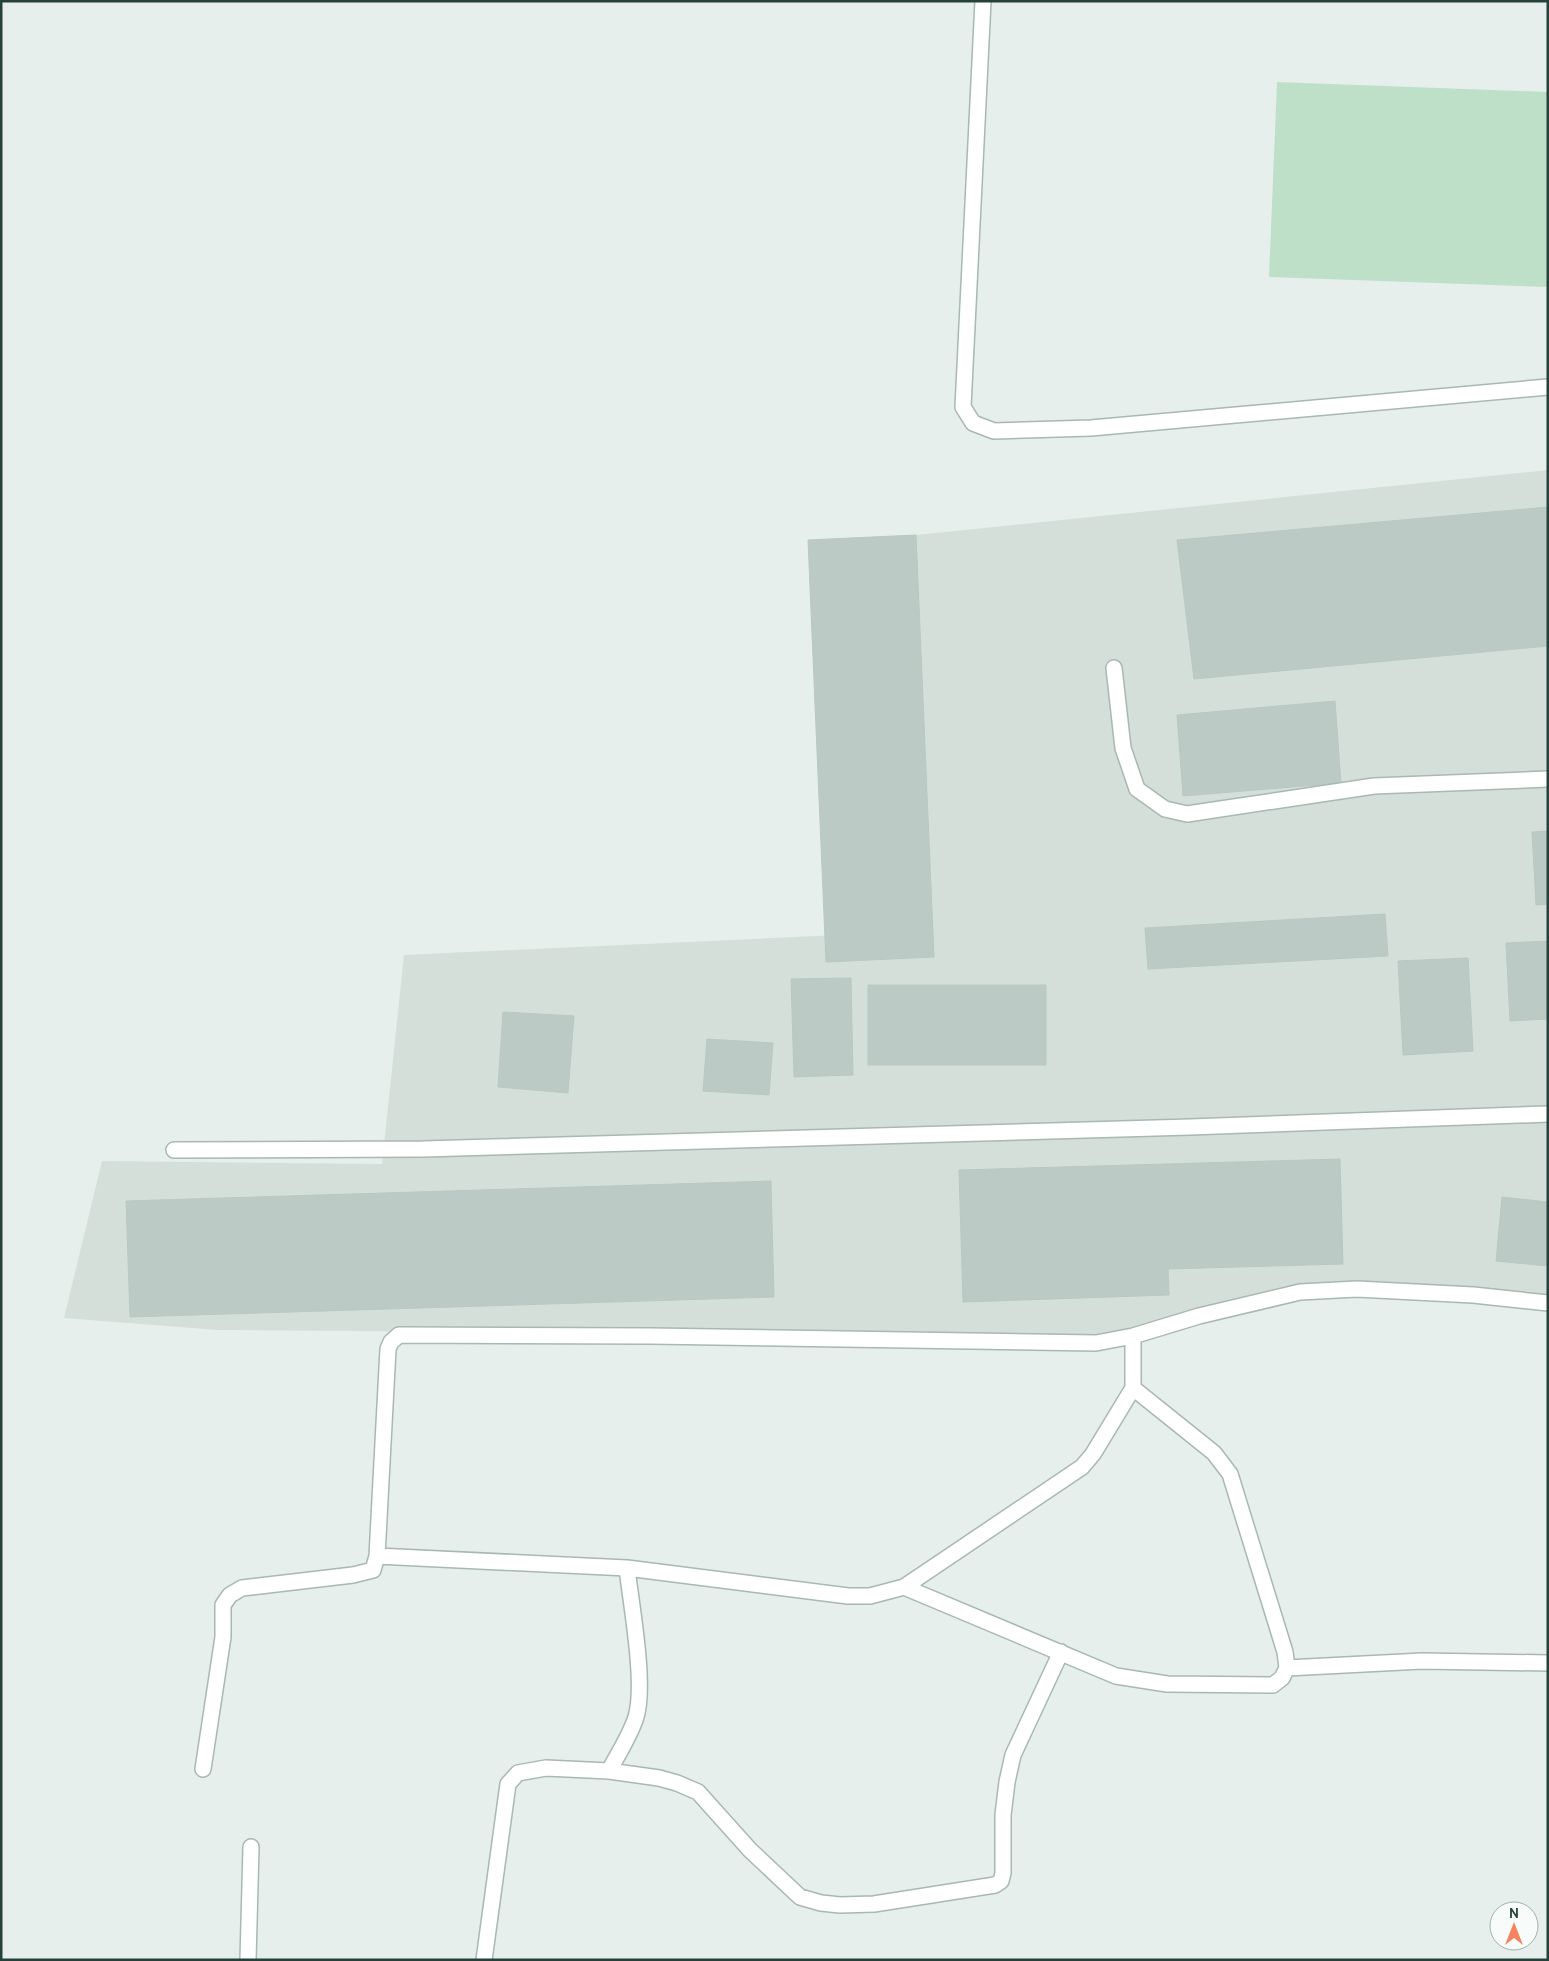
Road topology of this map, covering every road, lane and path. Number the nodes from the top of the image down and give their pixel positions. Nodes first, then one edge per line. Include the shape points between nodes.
1 (983, 1) edge
2 (1548, 387) edge
3 (1114, 668) dead end
4 (1548, 779) edge
5 (1548, 1114) edge
6 (174, 1150) dead end
7 (1548, 1303) edge
8 (1133, 1336) junction
9 (1133, 1388) junction
10 (377, 1556) junction
11 (627, 1568) junction
12 (904, 1587) junction
13 (1061, 1652) junction
14 (1548, 1663) edge
15 (1288, 1668) junction
16 (203, 1769) dead end
17 (609, 1771) junction
18 (251, 1847) dead end
19 (248, 1960) edge
20 (484, 1960) edge

1 - 2 street via 963,407 973,422 994,432 1091,428
3 - 4 street via 1123,748 1137,789 1165,809 1187,814 1374,786
5 - 6 street via 433,1149
7 - 8 street via 1357,1289 1300,1292 1199,1316
8 - 9 street
8 - 10 street via 1082,1343 399,1335 388,1349
9 - 12 street via 1082,1467
9 - 15 street via 1214,1453 1230,1474
10 - 11 street
10 - 16 street via 373,1570 364,1573 242,1588 230,1595 223,1605 222,1636
11 - 12 street via 848,1596 870,1596
11 - 17 street via 639,1696 636,1715
12 - 13 street
13 - 15 street via 1116,1676 1167,1684 1273,1685
13 - 17 street via 1013,1755 1002,1815 1003,1873 1001,1881 995,1885 874,1904 840,1905 800,1897 750,1850 698,1792 659,1778
14 - 15 street via 1422,1661
17 - 20 street via 546,1768 518,1773 508,1784
18 - 19 street

